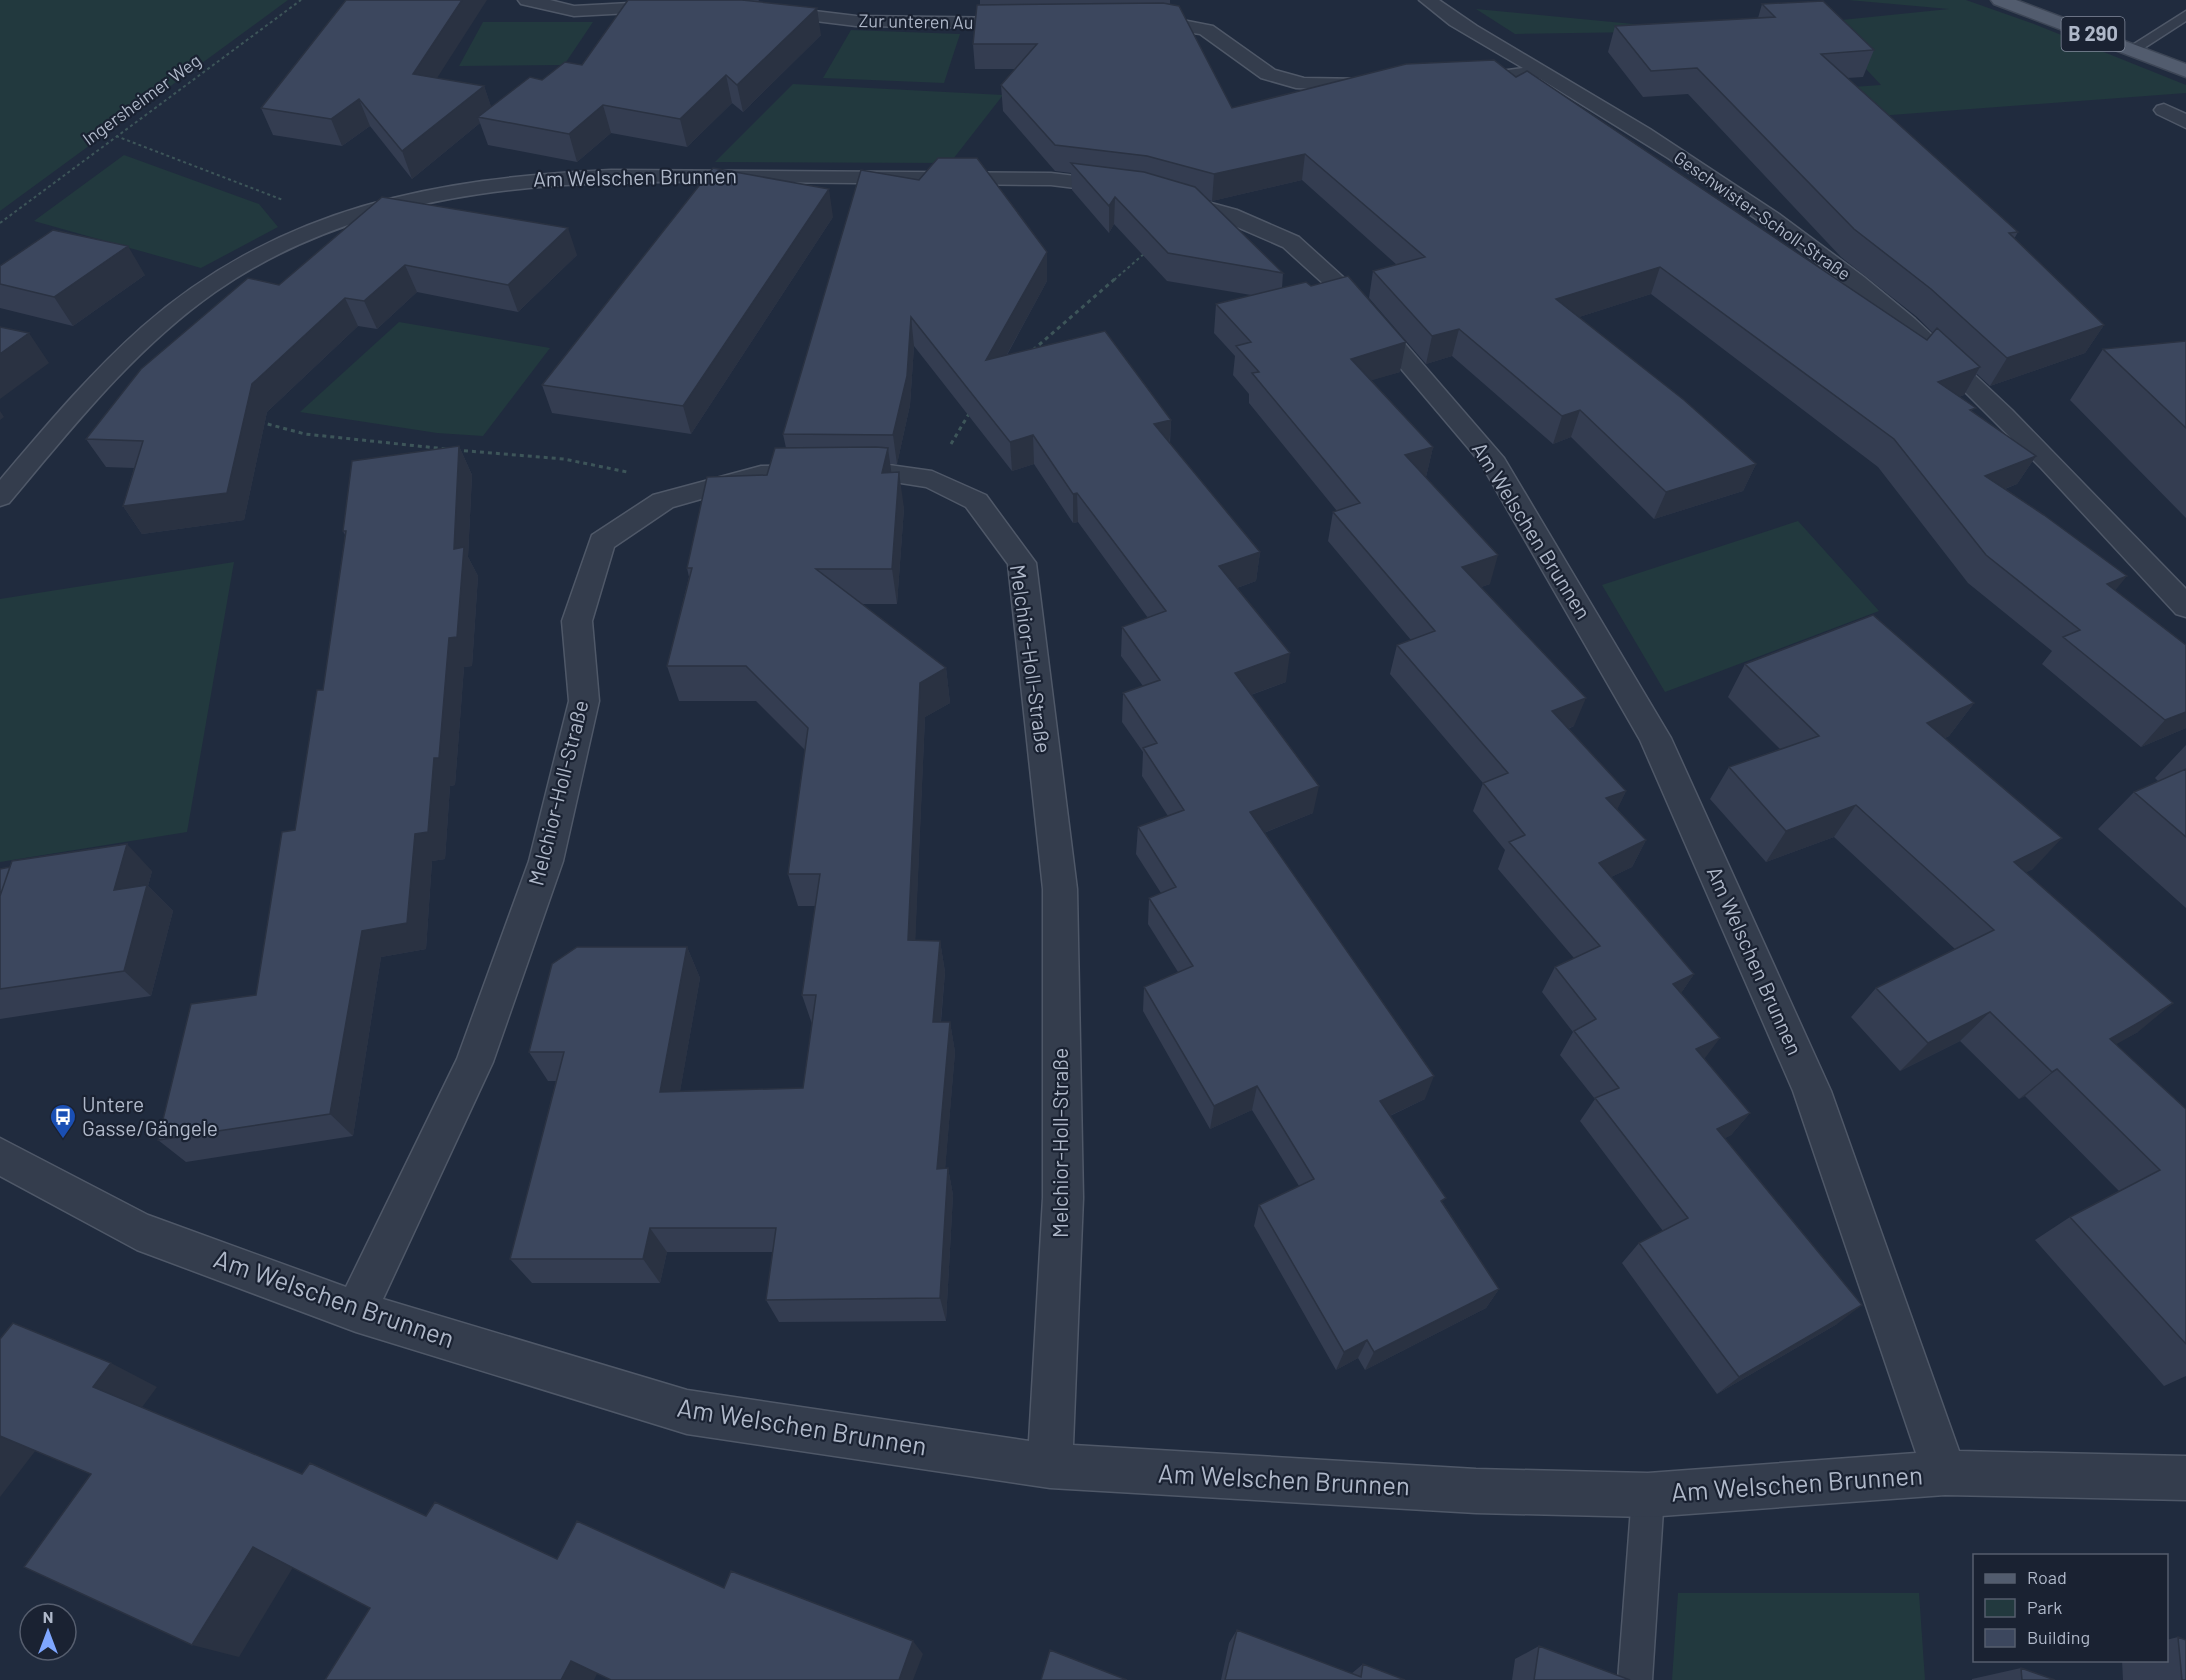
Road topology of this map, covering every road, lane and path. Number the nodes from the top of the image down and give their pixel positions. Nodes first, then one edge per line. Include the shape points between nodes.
1 (301, 0) edge
2 (527, 0) edge
3 (1428, 0) edge
4 (2000, 0) edge
5 (692, 4) edge
6 (754, 9) edge
7 (2186, 15) edge
8 (1129, 21) edge
9 (1039, 24) edge
10 (2133, 49) junction
11 (2186, 71) edge
12 (1543, 72) junction
13 (1454, 81) edge
14 (1387, 85) edge
15 (2164, 110) dead end
16 (2186, 122) edge
17 (116, 136) junction
18 (1194, 204) junction
19 (0, 223) edge
20 (322, 228) junction
21 (1030, 353) edge
22 (975, 404) edge
23 (256, 421) dead end
24 (932, 479) junction
25 (0, 497) edge
26 (663, 501) junction
27 (2186, 607) edge
28 (0, 1156) edge
29 (356, 1311) junction
30 (1050, 1466) junction
31 (1945, 1473) junction
32 (2186, 1478) edge
33 (1648, 1495) junction
34 (1635, 1680) edge

1 - 17 path, Ingersheimer Weg
2 - 5 street via 574,10
3 - 12 street, Geschwister-Scholl-Straße via 1460,26
4 - 10 main road, B 290
6 - 9 street, Zur unteren Au via 856,21
7 - 10 lane
8 - 14 street via 1162,21 1206,30 1268,74 1304,84
10 - 11 main road, B 290
12 - 13 street
12 - 27 street, Geschwister-Scholl-Straße via 1674,153 1803,241 1904,322 2041,451
15 - 16 street
17 - 19 path, Ingersheimer Weg
17 - 20 path via 279,196
18 - 20 street, Am Welschen Brunnen via 1151,192 1052,179 606,174 492,182 400,200
18 - 21 path via 1133,266
18 - 31 street, Am Welschen Brunnen via 1291,242 1355,300 1491,458 1655,738 1812,1091
20 - 25 street, Am Welschen Brunnen via 290,240 208,286 143,340 92,388
22 - 24 path
23 - 26 path via 305,434 358,441 604,466 651,480
24 - 26 street, Melchior-Holl-Straße via 882,472 761,474
24 - 30 street, Melchior-Holl-Straße via 976,501 1022,563 1060,889 1063,1198
26 - 29 street, Melchior-Holl-Straße via 602,542 577,621 584,701 546,861 475,1062
28 - 29 street, Am Welschen Brunnen via 137,1231
29 - 30 street, Am Welschen Brunnen via 687,1412
30 - 33 street, Am Welschen Brunnen via 1476,1491
31 - 32 street, Am Welschen Brunnen
31 - 33 street, Am Welschen Brunnen
33 - 34 lane, Am Welschen Brunnen

